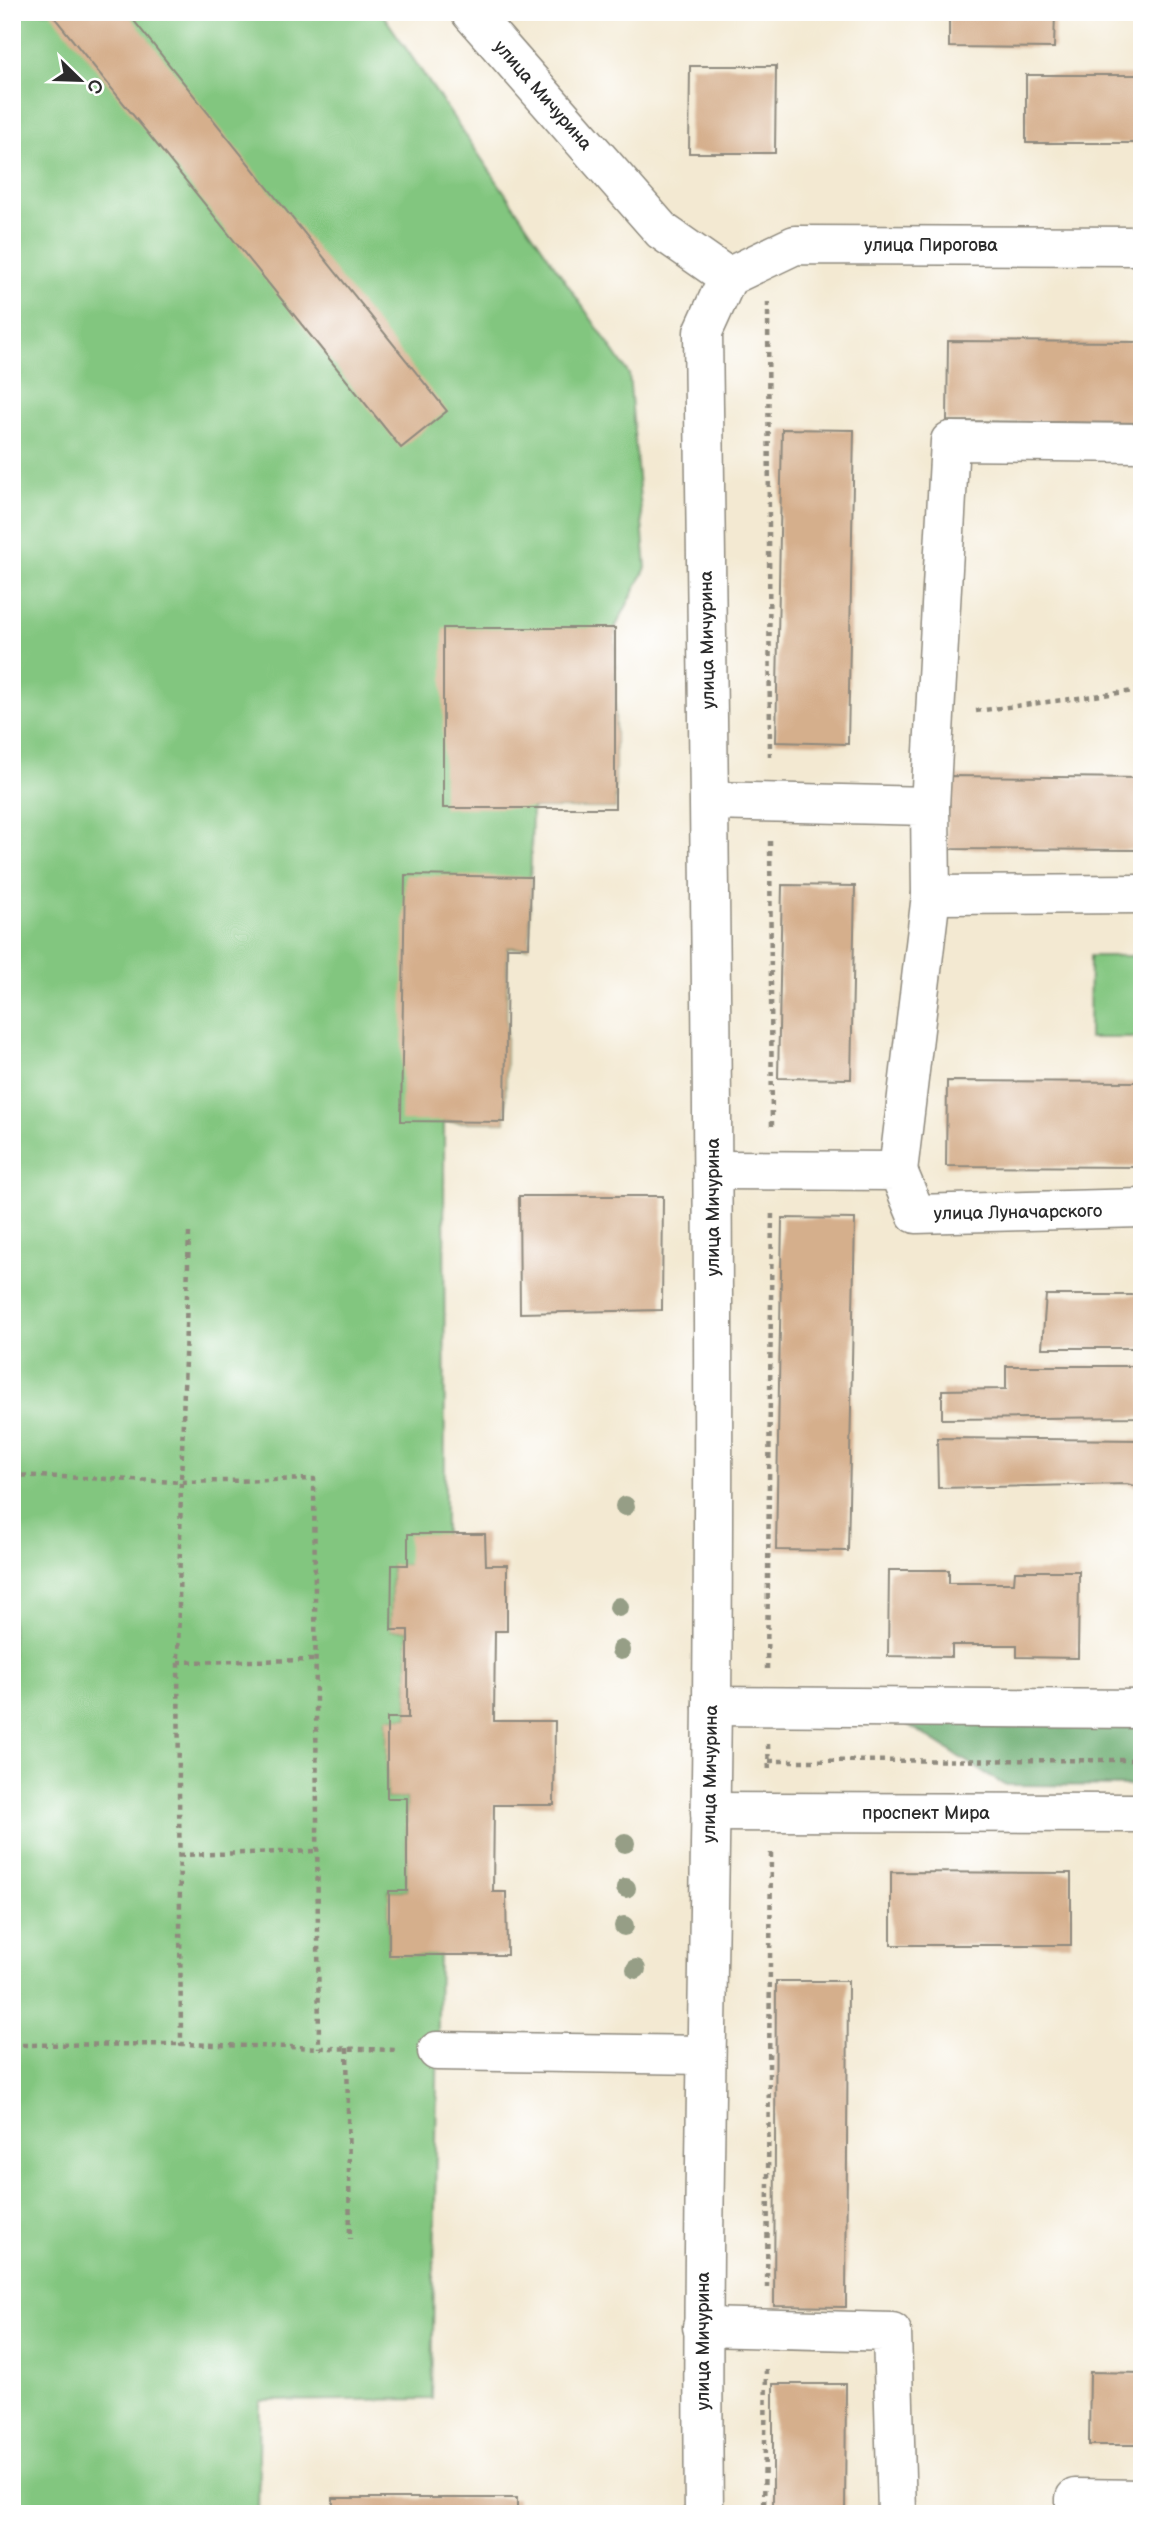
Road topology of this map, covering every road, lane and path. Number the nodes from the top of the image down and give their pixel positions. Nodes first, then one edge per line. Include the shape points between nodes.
1 (470, 12) edge
2 (1142, 246) edge
3 (728, 277) junction
4 (1142, 443) edge
5 (1142, 690) edge
6 (934, 716) junction
7 (709, 801) junction
8 (770, 802) junction
9 (930, 806) junction
10 (1142, 894) edge
11 (931, 895) junction
12 (714, 1170) junction
13 (772, 1170) junction
14 (898, 1171) junction
15 (1142, 1208) edge
16 (189, 1233) dead end
17 (12, 1475) edge
18 (181, 1482) junction
19 (316, 1660) junction
20 (178, 1662) junction
21 (712, 1706) junction
22 (767, 1706) junction
23 (1142, 1709) edge
24 (1142, 1760) edge
25 (769, 1762) junction
26 (709, 1812) junction
27 (771, 1813) junction
28 (1142, 1813) edge
29 (317, 1852) junction
30 (179, 1854) junction
31 (181, 2044) junction
32 (12, 2045) edge
33 (318, 2048) junction
34 (347, 2049) junction
35 (437, 2051) joint
36 (706, 2055) junction
37 (350, 2239) dead end
38 (702, 2328) junction
39 (766, 2329) junction
40 (1142, 2499) edge
41 (704, 2514) edge
42 (764, 2514) edge
43 (897, 2514) edge
44 (1074, 2514) edge

1 - 3 street, улица Мичурина via 662,231
2 - 3 street, улица Пирогова via 795,245
3 - 7 street, улица Мичурина via 703,332
3 - 8 path via 768,297
4 - 6 street via 950,441
5 - 6 path
6 - 9 street
7 - 8 street
7 - 12 street, улица Мичурина
8 - 9 street
8 - 13 path
9 - 11 street
10 - 11 street
11 - 14 street
12 - 13 street
12 - 21 street, улица Мичурина
13 - 14 street
13 - 22 path
14 - 15 street, улица Луначарского via 916,1214
16 - 18 path
17 - 18 path
18 - 19 path via 314,1479
18 - 20 path
19 - 20 path
19 - 29 path
20 - 30 path
21 - 22 street
21 - 26 street, улица Мичурина
22 - 23 street
22 - 25 path
24 - 25 path
25 - 27 path
26 - 27 street, проспект Мира
26 - 36 street, улица Мичурина
27 - 28 street, проспект Мира
27 - 39 path
29 - 30 path
29 - 33 path
30 - 31 path
31 - 32 path
31 - 33 path
33 - 34 path
34 - 35 path
34 - 37 path
35 - 36 street
36 - 38 street, улица Мичурина
38 - 39 street
38 - 41 street, улица Мичурина
39 - 42 path
39 - 43 street via 892,2332
40 - 44 street via 1075,2498

